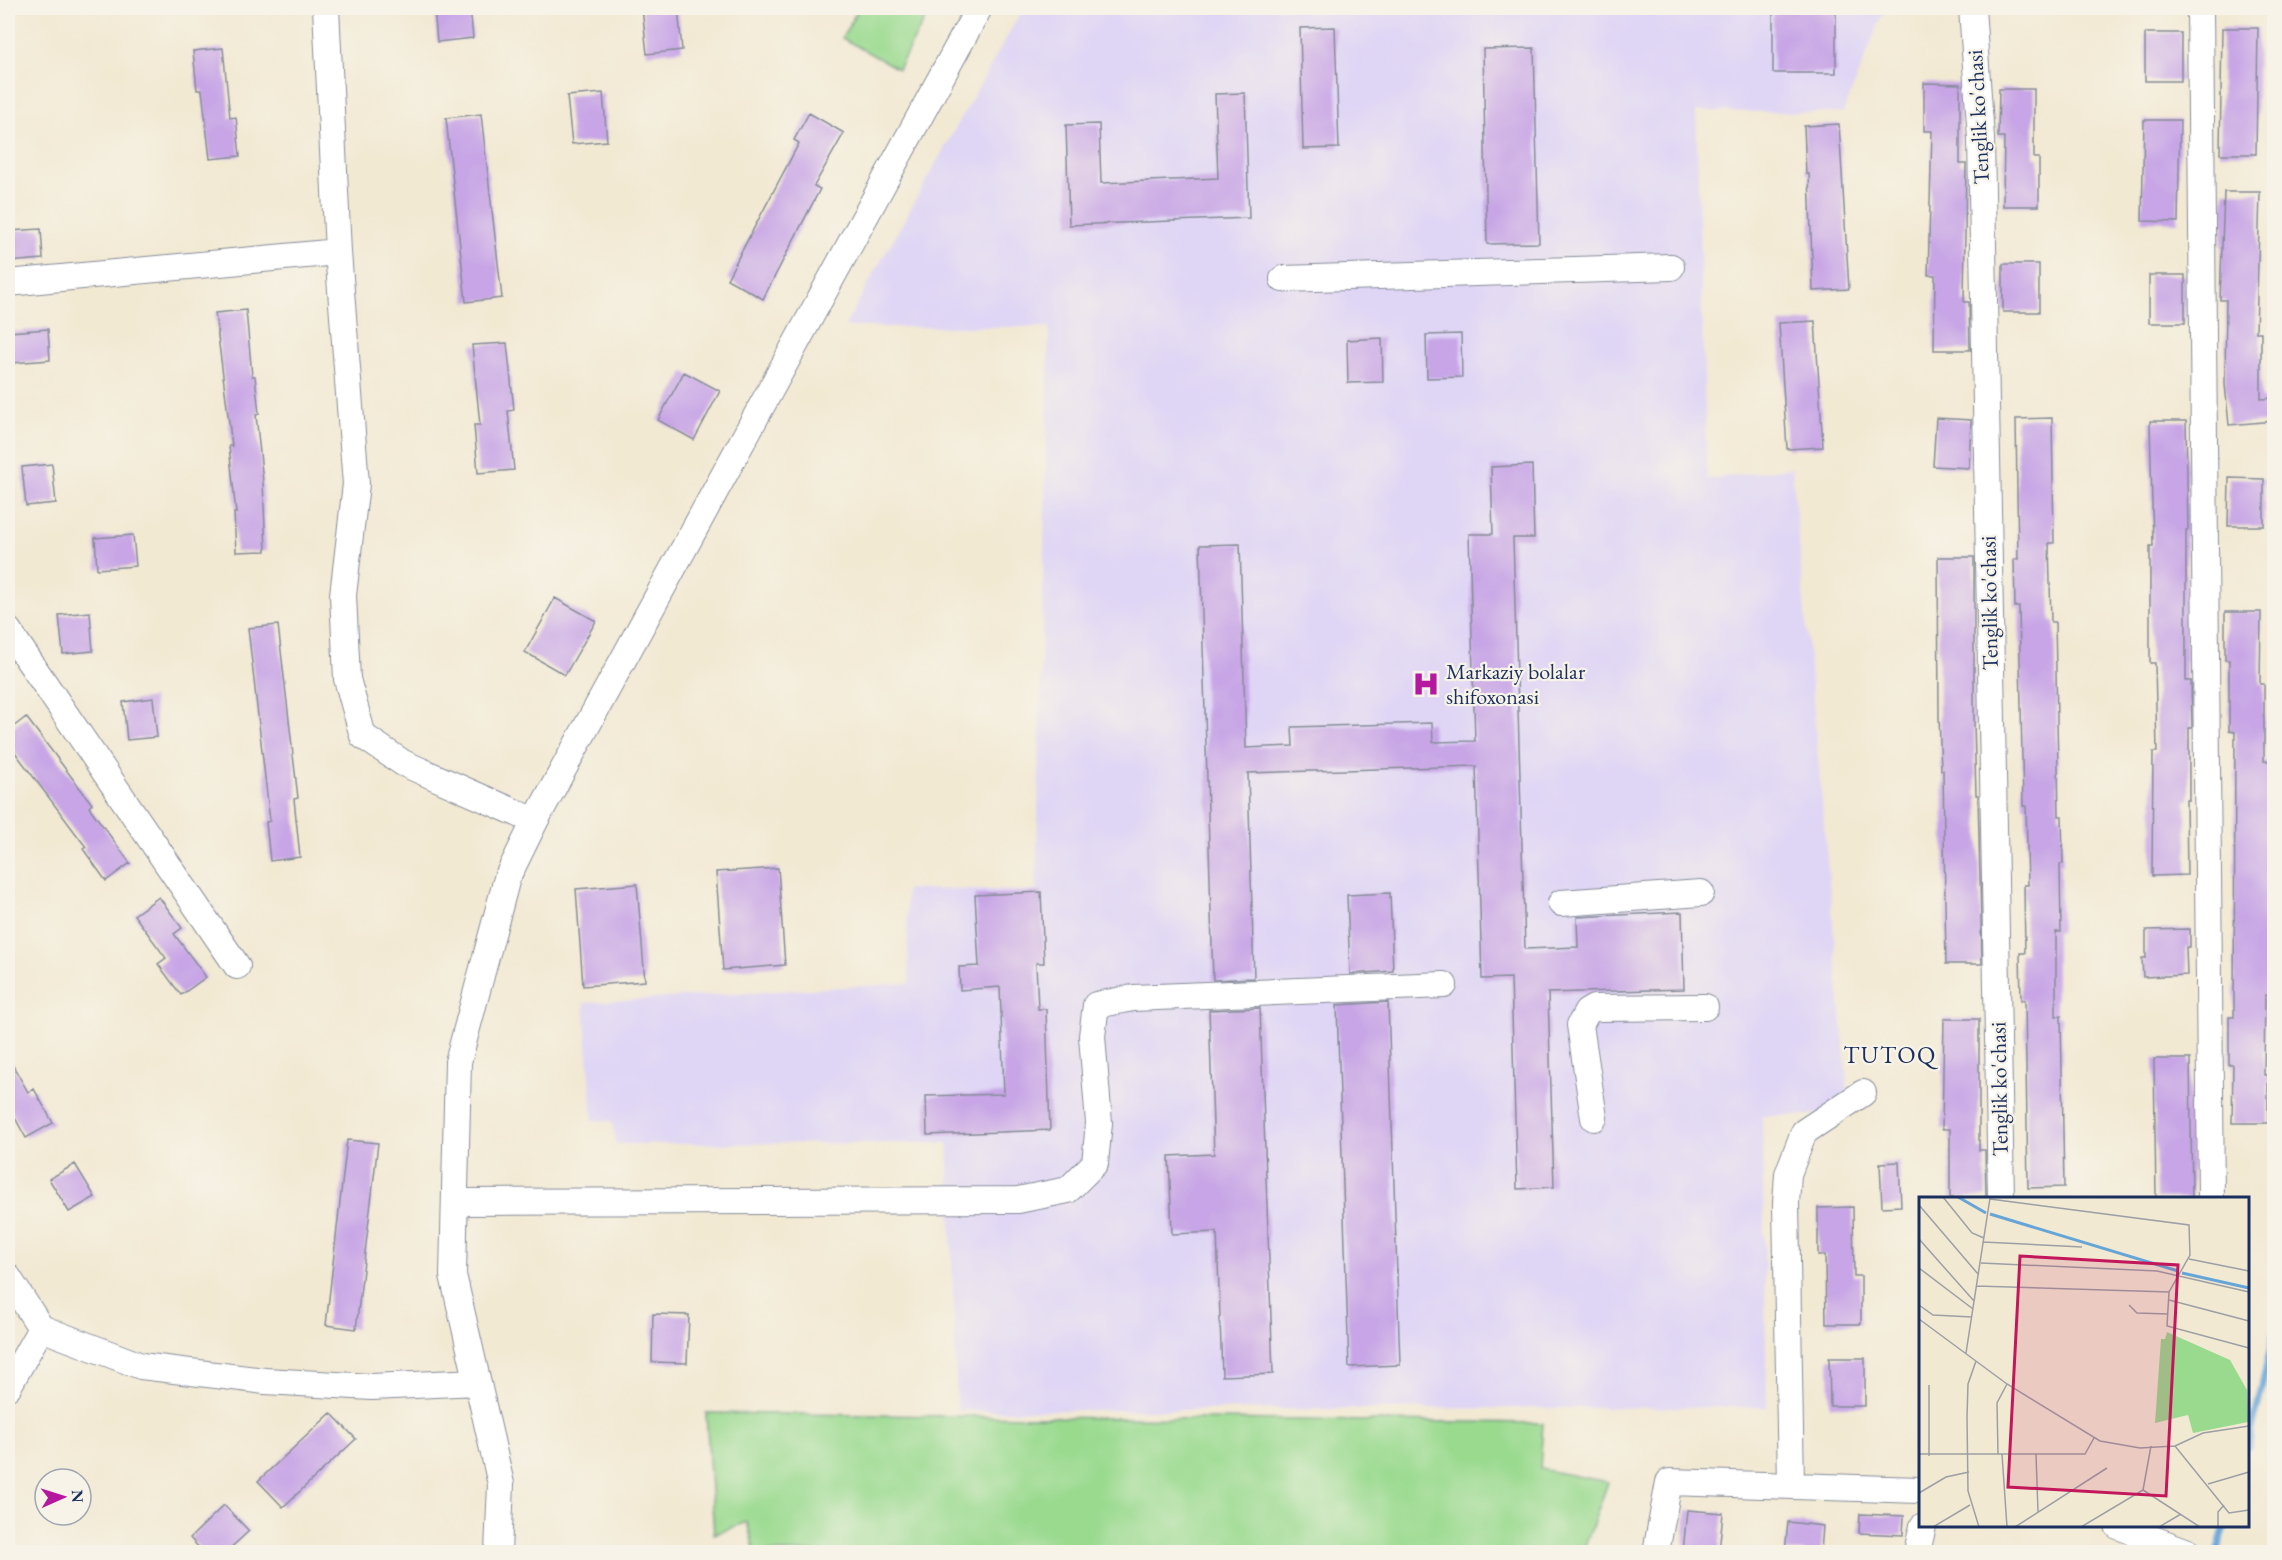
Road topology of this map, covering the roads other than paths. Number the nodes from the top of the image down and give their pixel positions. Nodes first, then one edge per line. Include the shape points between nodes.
1 (326, 8) edge
2 (979, 8) edge
3 (1972, 8) edge
4 (2200, 8) edge
5 (338, 252) junction
6 (1671, 267) dead end
7 (1283, 279) dead end
8 (8, 284) edge
9 (8, 630) edge
10 (535, 821) junction
11 (1701, 893) dead end
12 (1561, 903) dead end
13 (237, 966) dead end
14 (1444, 985) dead end
15 (1705, 1007) dead end
16 (1863, 1093) dead end
17 (1594, 1118) dead end
18 (2001, 1197) edge
19 (2211, 1197) edge
20 (456, 1202) junction
21 (8, 1277) edge
22 (41, 1328) junction
23 (477, 1382) junction
24 (8, 1386) edge
25 (1791, 1486) junction
26 (1919, 1490) edge
27 (1923, 1527) edge
28 (2121, 1527) edge
29 (2175, 1544) edge
30 (498, 1552) edge
31 (1656, 1552) edge
32 (1917, 1552) edge

1 - 5 street
2 - 10 street
3 - 18 street, Tenglik ko'chasi via 1981,139
4 - 19 street
5 - 8 street
5 - 10 street via 356,484 343,594 347,679 363,736 403,763
6 - 7 street
9 - 13 street
10 - 20 street via 507,878 458,1062
11 - 12 street
14 - 20 street via 1133,998 1096,1005 1092,1036 1099,1123 1095,1162 1068,1190 1018,1200
15 - 17 street via 1594,1008 1587,1012 1580,1025
16 - 25 street via 1804,1132 1788,1174
20 - 23 street via 453,1275
21 - 22 street
22 - 23 street via 141,1366 254,1380 372,1387
22 - 24 street
23 - 30 street via 501,1484
25 - 26 street
25 - 31 street via 1669,1482
27 - 32 street
28 - 29 street

